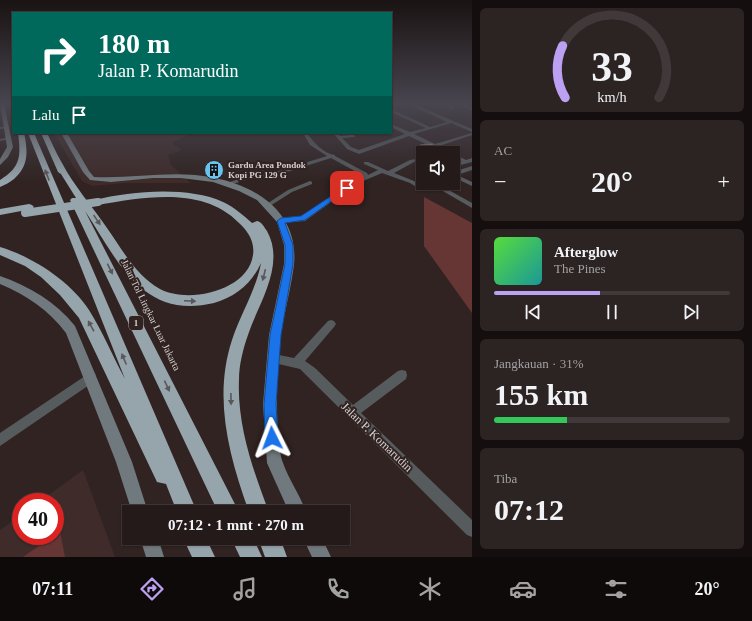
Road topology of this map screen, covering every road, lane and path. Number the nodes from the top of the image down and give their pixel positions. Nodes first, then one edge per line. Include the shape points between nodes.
1 (6, 130) edge
2 (401, 130) edge
3 (423, 130) edge
4 (472, 133) edge
5 (21, 134) edge
6 (31, 134) edge
7 (44, 134) edge
8 (65, 134) edge
9 (307, 134) edge
10 (336, 134) edge
11 (352, 134) edge
12 (409, 134) junction
13 (9, 138) junction
14 (339, 138) junction
15 (0, 140) edge
16 (434, 146) joint
17 (333, 156) junction
18 (416, 161) edge
19 (0, 163) edge
20 (366, 163) dead end
21 (59, 165) junction
22 (472, 168) edge
23 (386, 172) junction
24 (460, 172) edge
25 (366, 178) junction
26 (460, 178) edge
27 (310, 183) dead end
28 (0, 184) edge
29 (227, 184) junction
30 (416, 184) edge
31 (472, 184) edge
32 (444, 190) edge
33 (99, 199) junction
34 (268, 205) junction
35 (472, 206) edge
36 (27, 210) junction
37 (0, 212) edge
38 (0, 217) edge
39 (281, 221) junction
40 (0, 251) edge
41 (0, 280) edge
42 (331, 324) dead end
43 (274, 359) junction
44 (296, 363) junction
45 (402, 375) dead end
46 (91, 377) junction
47 (351, 413) junction
48 (0, 440) edge
49 (138, 505) edge
50 (179, 505) edge
51 (184, 505) edge
52 (226, 505) edge
53 (257, 505) edge
54 (295, 505) edge
55 (472, 530) edge
56 (151, 545) edge
57 (199, 545) edge
58 (246, 545) edge
59 (272, 545) edge
60 (316, 545) edge
61 (155, 557) edge
62 (204, 557) edge
63 (252, 557) edge
64 (276, 557) edge
65 (322, 557) edge

1 - 13 street
2 - 12 street
3 - 12 street
4 - 16 street
5 - 28 highway via 24,156 22,164 16,174
51 -> 6 highway
7 - 21 highway, Jalan Tol Lingkar Luar Jakarta / 1
8 - 29 street via 86,172 95,180 181,176
9 - 17 street via 312,144
10 - 14 street
11 - 14 street via 354,136
12 - 14 street via 359,152 351,149
12 - 16 street
13 - 15 street
13 - 19 street via 10,148
17 - 25 street via 365,174
17 - 29 street via 269,176 255,175
18 - 23 street
20 - 23 street
21 -> 33 highway via 129,268 142,283 158,294 177,300 210,300 236,288 246,279 258,259 258,246 253,232 244,220 216,203 187,196 160,194
21 -> 52 highway, Jalan Tol Lingkar Luar Jakarta / 1
22 - 24 street
23 - 25 street
23 - 30 street
25 - 39 street via 340,192 303,219
26 - 31 street
27 - 34 street via 290,191
29 - 34 street via 252,194
32 - 35 street
33 - 36 highway, bridge
33 -> 53 highway via 149,190 196,193 222,200 243,212 263,233 267,248 265,274 238,343 231,380 235,429
34 - 39 street
36 - 37 highway
36 - 38 highway
39 - 43 street via 289,245 289,264 276,327
50 -> 40 highway via 84,314 45,274 30,263
41 - 46 street via 39,300 64,320 71,330
42 - 44 street
43 - 44 street, Jalan P. Komarudin
43 - 54 street via 270,404 275,463
44 - 47 street, Jalan P. Komarudin via 311,372
45 - 47 street
46 - 48 street
46 - 49 street
47 - 55 street, Jalan P. Komarudin
56 - 61 street
57 - 62 highway
58 - 63 highway
59 - 64 highway
60 - 65 street

